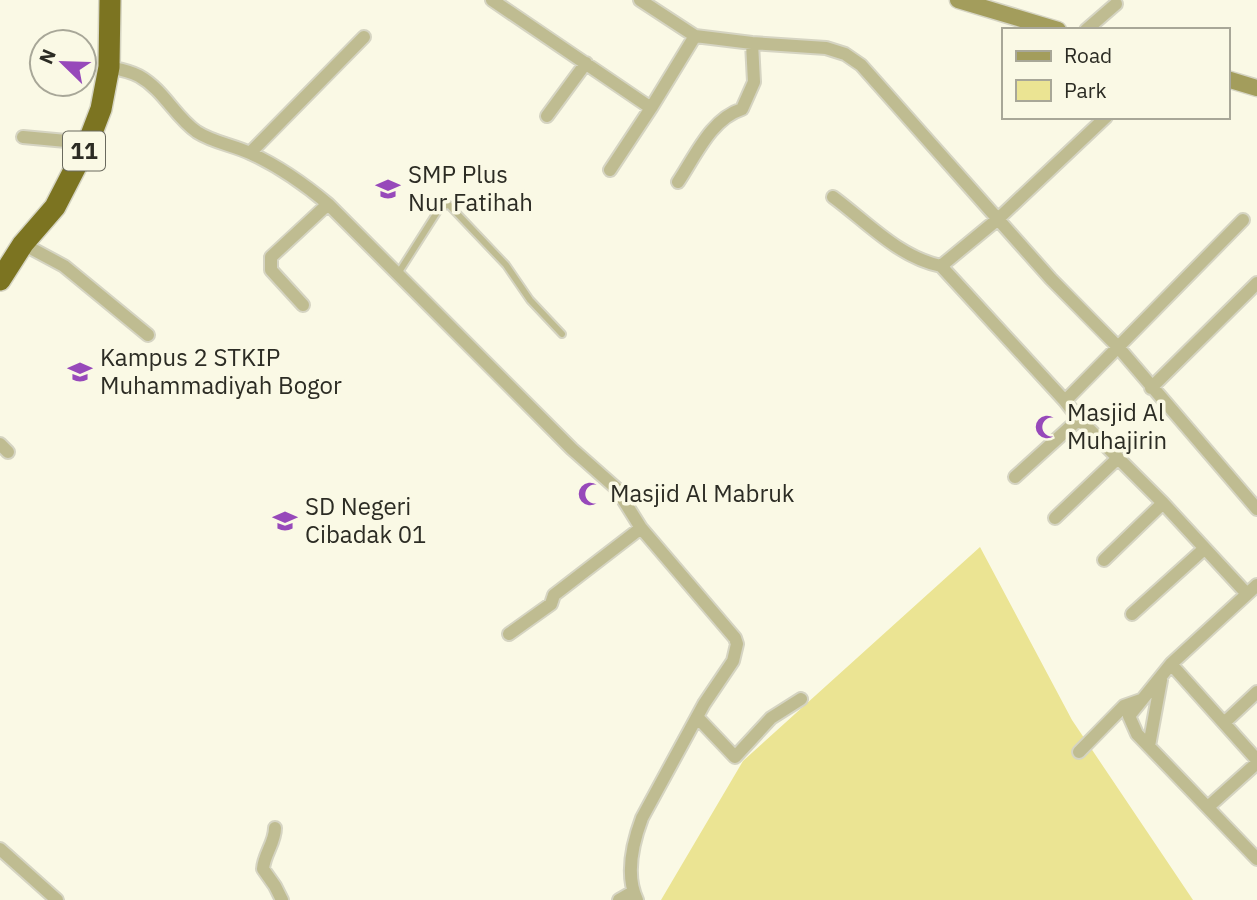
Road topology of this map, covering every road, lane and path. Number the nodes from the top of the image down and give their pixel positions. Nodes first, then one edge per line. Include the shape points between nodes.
1 (110, 0) edge
2 (492, 0) edge
3 (640, 0) edge
4 (958, 0) edge
5 (1116, 4) dead end
6 (1051, 28) edge
7 (1088, 28) edge
8 (695, 36) junction
9 (364, 37) dead end
10 (752, 43) junction
11 (586, 64) junction
12 (109, 67) junction
13 (1229, 80) edge
14 (1257, 88) edge
15 (651, 108) junction
16 (547, 116) dead end
17 (1105, 119) edge
18 (23, 137) dead end
19 (88, 143) junction
20 (250, 153) junction
21 (610, 170) dead end
22 (678, 182) dead end
23 (833, 197) dead end
24 (328, 204) junction
25 (998, 219) junction
26 (1243, 220) dead end
27 (23, 244) junction
28 (941, 266) junction
29 (399, 272) junction
30 (2, 275) edge
31 (1257, 283) edge
32 (303, 305) dead end
33 (562, 334) dead end
34 (148, 335) dead end
35 (1118, 347) junction
36 (1151, 388) junction
37 (1065, 401) junction
38 (1079, 419) junction
39 (1118, 458) junction
40 (1014, 477) dead end
41 (1163, 503) junction
42 (1257, 509) edge
43 (1055, 518) dead end
44 (641, 528) junction
45 (1204, 549) junction
46 (1104, 559) dead end
47 (1252, 589) edge
48 (1132, 614) dead end
49 (509, 634) dead end
50 (1171, 664) junction
51 (1162, 676) junction
52 (1257, 692) edge
53 (800, 699) dead end
54 (1141, 700) junction
55 (697, 717) junction
56 (1224, 723) junction
57 (1149, 746) junction
58 (1079, 752) dead end
59 (1257, 761) edge
60 (1208, 807) junction
61 (275, 828) dead end
62 (0, 849) edge
63 (1257, 859) edge
64 (635, 896) edge
65 (57, 900) edge
66 (282, 900) edge
67 (619, 900) edge

1 - 12 highway, 11
2 - 11 street
3 - 8 street
4 - 6 main road
5 - 7 street
8 - 10 street
8 - 15 street
9 - 20 street
10 - 22 street via 754,82 743,109 714,127
10 - 25 street via 826,48 861,65
11 - 15 street
11 - 16 street
12 - 19 highway, 11
12 - 20 street via 139,76 155,87 197,132
13 - 14 main road
15 - 21 street
17 - 25 street
18 - 19 street
19 - 27 highway, 11 via 55,207
20 - 24 street via 293,176
23 - 28 street via 919,261
24 - 29 street
24 - 32 street via 271,257 271,270
25 - 28 street
25 - 35 street
26 - 35 street
27 - 30 highway, 11
27 - 34 street via 64,266
28 - 37 street
29 - 33 lane via 441,206 449,205
29 - 44 street via 572,449 617,488
31 - 36 street
35 - 36 street
35 - 37 street
36 - 42 street
37 - 38 street
38 - 39 street
38 - 40 street
39 - 41 street
39 - 43 street
41 - 45 street
41 - 46 street
44 - 49 street
44 - 55 street via 737,644 733,661
45 - 47 street
45 - 48 street
47 - 50 street
50 - 51 street
50 - 56 street
51 - 54 street
51 - 57 street
52 - 56 street
53 - 55 street via 771,718 735,757
54 - 57 street via 1129,716
54 - 58 street via 1124,706
55 - 64 street via 635,836 631,875
56 - 59 street
57 - 60 street
59 - 60 street
60 - 63 street
61 - 66 street via 263,869
62 - 65 street
64 - 67 street

